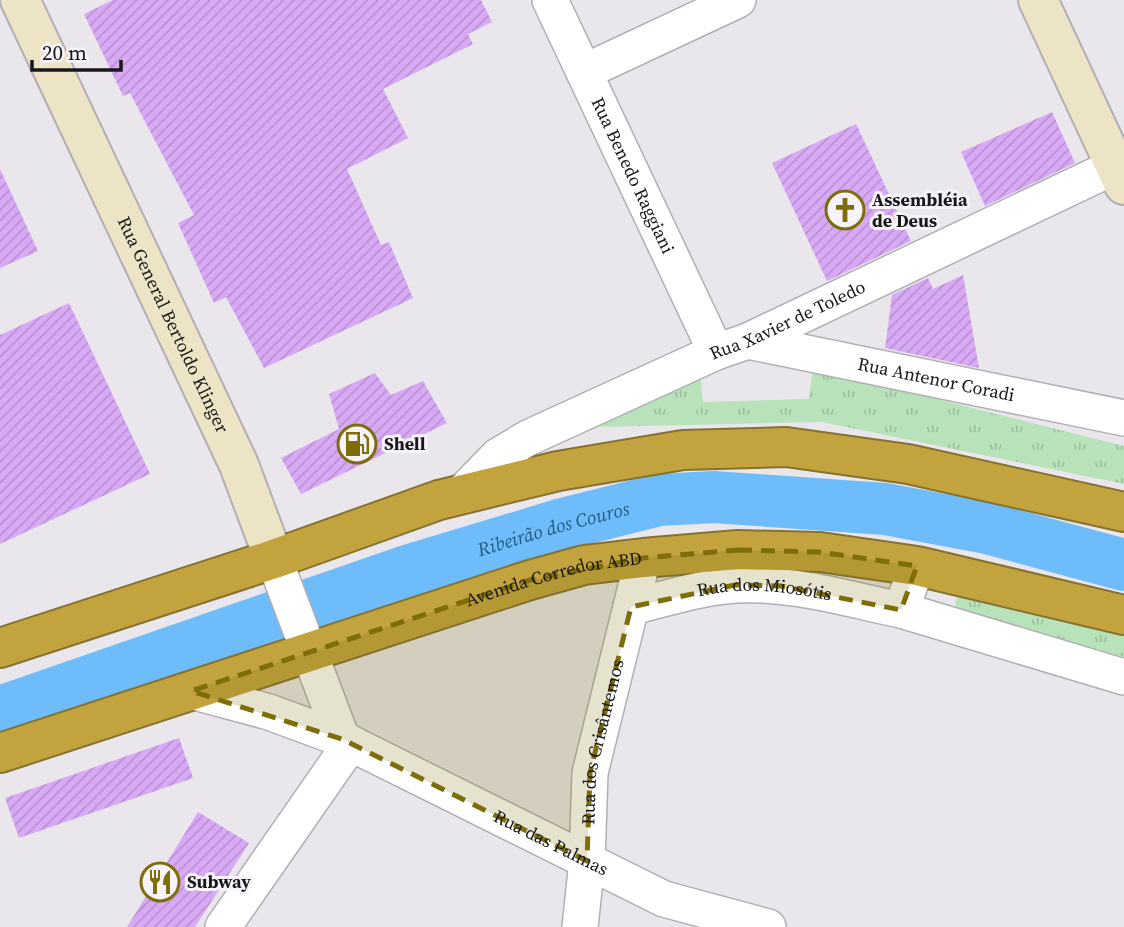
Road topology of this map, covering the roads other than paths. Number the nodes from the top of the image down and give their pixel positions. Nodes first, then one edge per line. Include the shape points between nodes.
1 (20, 0) edge
2 (550, 0) edge
3 (738, 0) edge
4 (1038, 0) edge
5 (584, 72) junction
6 (1121, 171) edge
7 (732, 347) junction
8 (1124, 418) edge
9 (461, 494) junction
10 (1124, 512) edge
11 (643, 558) junction
12 (917, 566) junction
13 (278, 568) junction
14 (631, 607) junction
15 (901, 610) junction
16 (1124, 615) edge
17 (306, 643) junction
18 (0, 648) edge
19 (1124, 677) edge
20 (191, 691) junction
21 (347, 741) junction
22 (0, 754) edge
23 (587, 861) junction
24 (223, 927) edge
25 (580, 927) edge
26 (768, 927) edge

1 - 13 street, Rua General Bertoldo Klinger via 239,465
2 - 5 street, Rua Benedo Raggiani
3 - 5 street
4 - 6 street
5 - 7 street, Rua Benedo Raggiani
6 - 7 street, Rua Xavier de Toledo
7 - 8 street, Rua Antenor Coradi
7 - 9 street, Rua Xavier de Toledo via 528,438 498,456
9 - 10 highway via 558,471 683,450 786,447 908,464
9 - 13 highway
11 - 12 highway, Avenida Corredor ABD via 738,550 820,552
11 - 14 street, Rua dos Crisântemos
11 - 17 highway, Avenida Corredor ABD via 584,565
12 - 15 street
12 - 16 highway, Avenida Corredor ABD
13 - 17 street, Rua General Bertoldo Klinger
13 - 18 highway
14 - 15 street, Rua dos Miosótis via 735,585 769,585
14 - 23 street, Rua dos Crisântemos via 590,773
15 - 19 street, Rua dos Miosótis
17 - 20 highway, Avenida Corredor ABD
17 - 21 street
20 - 21 street, Rua das Palmas via 269,712
20 - 22 highway, Avenida Corredor ABD
21 - 23 street, Rua das Palmas
21 - 24 street
23 - 25 street, Rua dos Crisântemos
23 - 26 street, Rua das Palmas via 664,899

